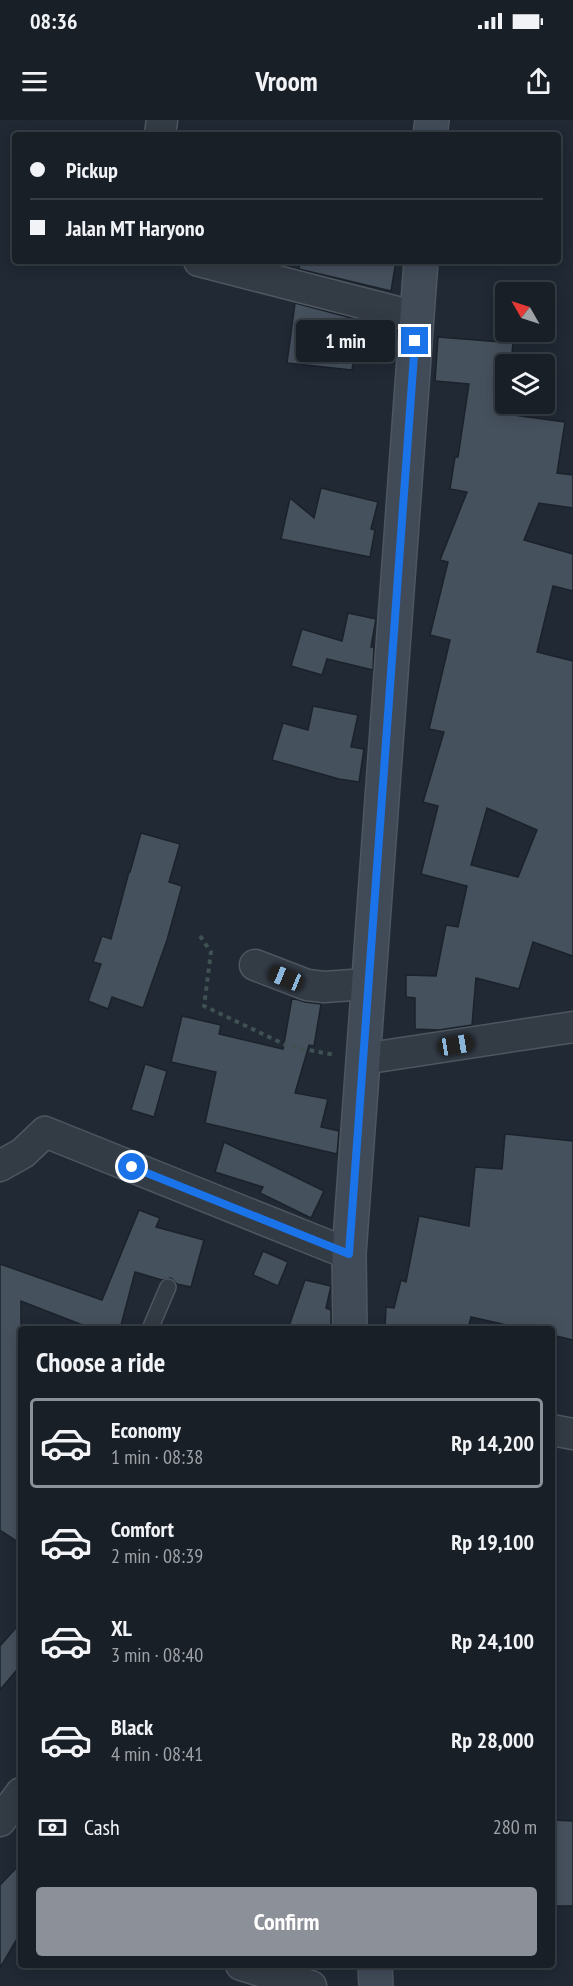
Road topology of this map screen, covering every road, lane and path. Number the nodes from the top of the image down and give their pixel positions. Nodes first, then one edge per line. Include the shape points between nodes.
1 (211, 264) edge
2 (421, 264) edge
3 (417, 317) junction
4 (200, 936) dead end
5 (255, 965) dead end
6 (367, 984) junction
7 (573, 1027) edge
8 (363, 1059) junction
9 (0, 1166) edge
10 (349, 1254) junction
11 (168, 1287) dead end
12 (151, 1326) edge
13 (350, 1326) edge
14 (555, 1431) edge
15 (573, 1434) edge
16 (251, 1968) edge
17 (375, 1968) edge
18 (311, 1986) edge
19 (376, 1986) edge

1 - 3 street
2 - 3 main road
3 - 6 main road
4 - 8 path via 211,952 204,1006 288,1046
5 - 6 street via 307,985
6 - 8 main road
7 - 8 street
8 - 10 main road
9 - 10 street via 23,1153 45,1132
10 - 13 main road
11 - 12 lane
14 - 15 street
16 - 18 street
17 - 19 main road

